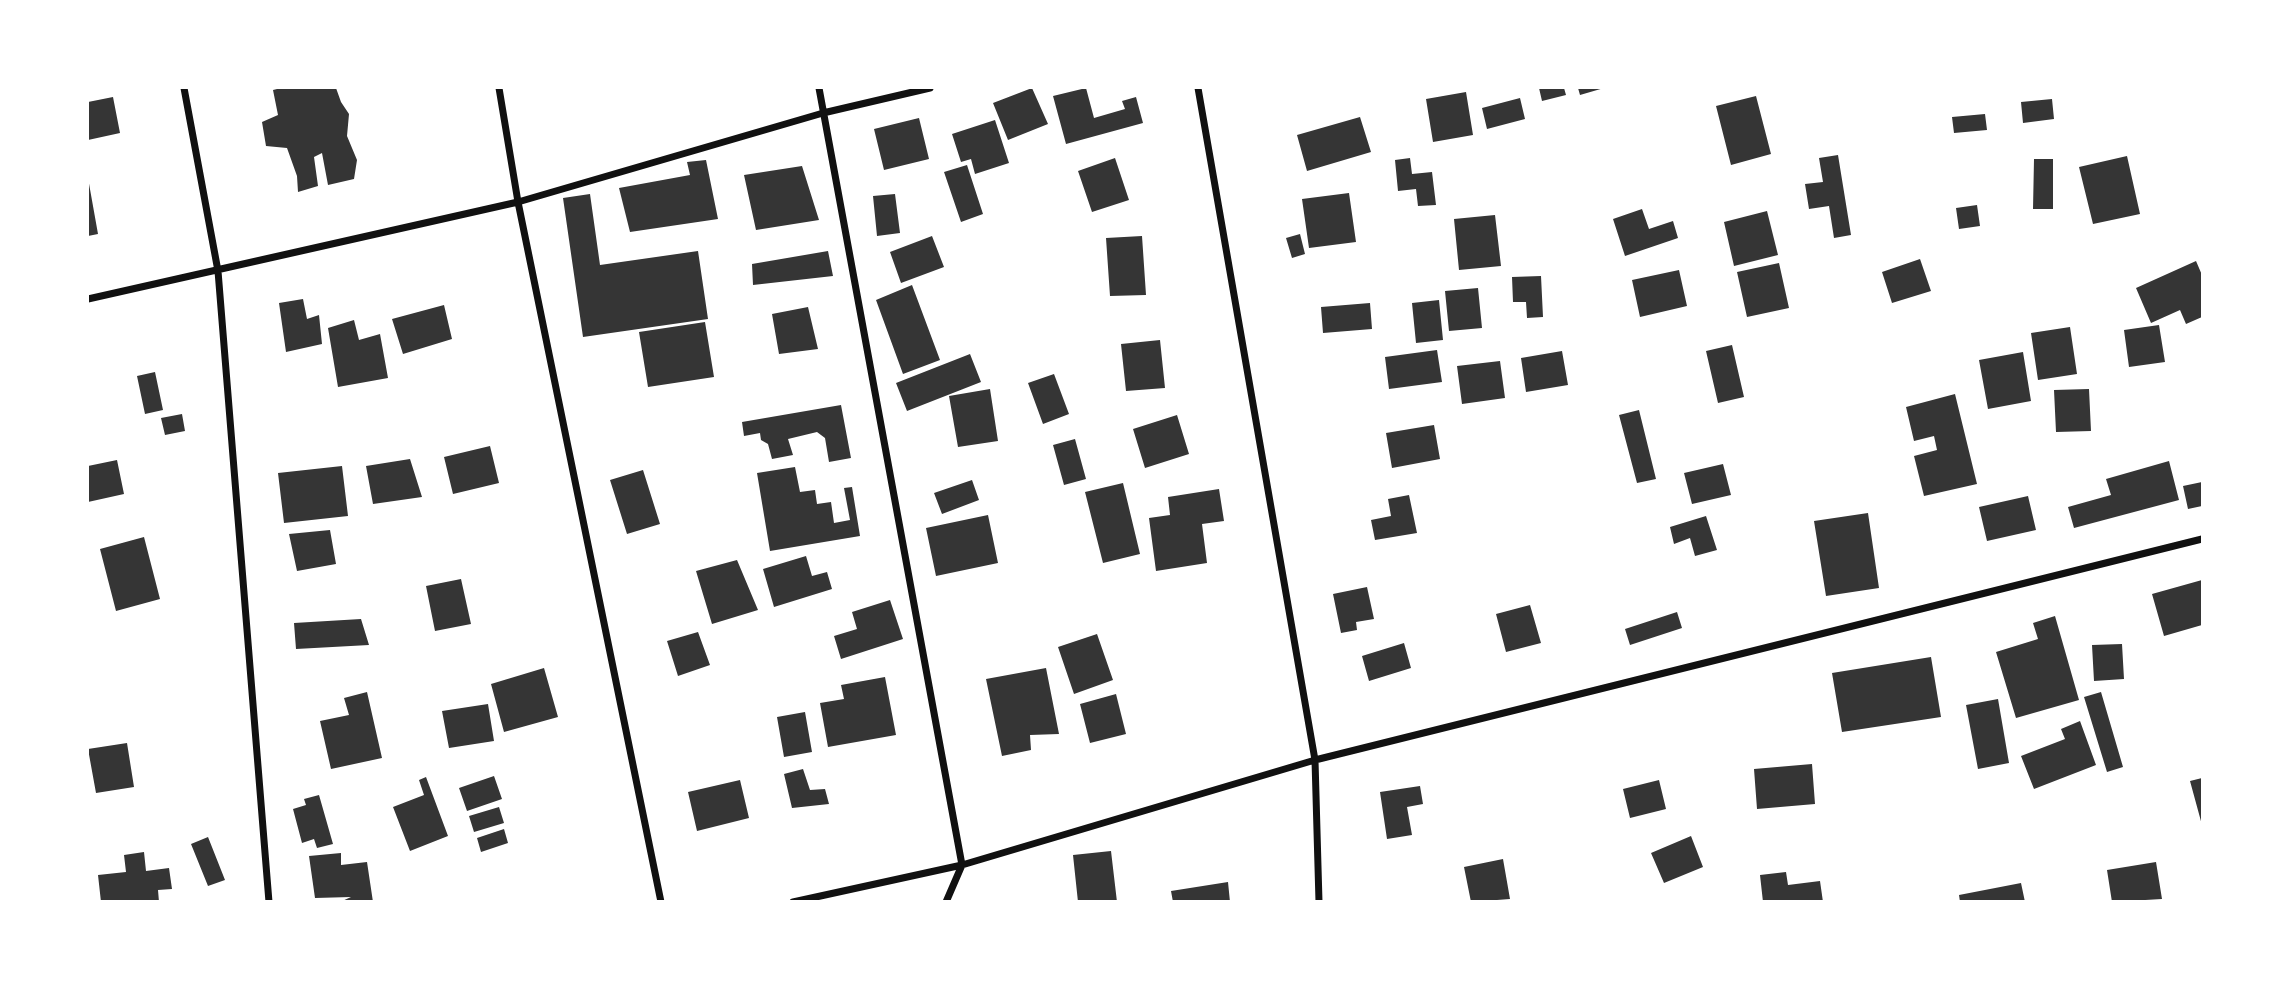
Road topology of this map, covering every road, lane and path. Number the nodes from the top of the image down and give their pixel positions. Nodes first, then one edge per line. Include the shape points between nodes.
1 (184, 88) edge
2 (499, 88) edge
3 (819, 88) edge
4 (930, 88) edge
5 (1198, 88) edge
6 (823, 113) junction
7 (519, 202) junction
8 (218, 271) junction
9 (88, 299) edge
10 (2203, 539) edge
11 (1315, 760) junction
12 (962, 866) junction
13 (269, 901) edge
14 (661, 901) edge
15 (793, 901) edge
16 (946, 901) edge
17 (1319, 901) edge

1 - 8 street
2 - 7 street
3 - 6 street
4 - 6 street
5 - 11 street
6 - 7 street
6 - 12 street
7 - 8 street
7 - 14 street
8 - 9 street
8 - 13 street
10 - 11 street
11 - 12 street
11 - 17 street
12 - 15 street
12 - 16 street

